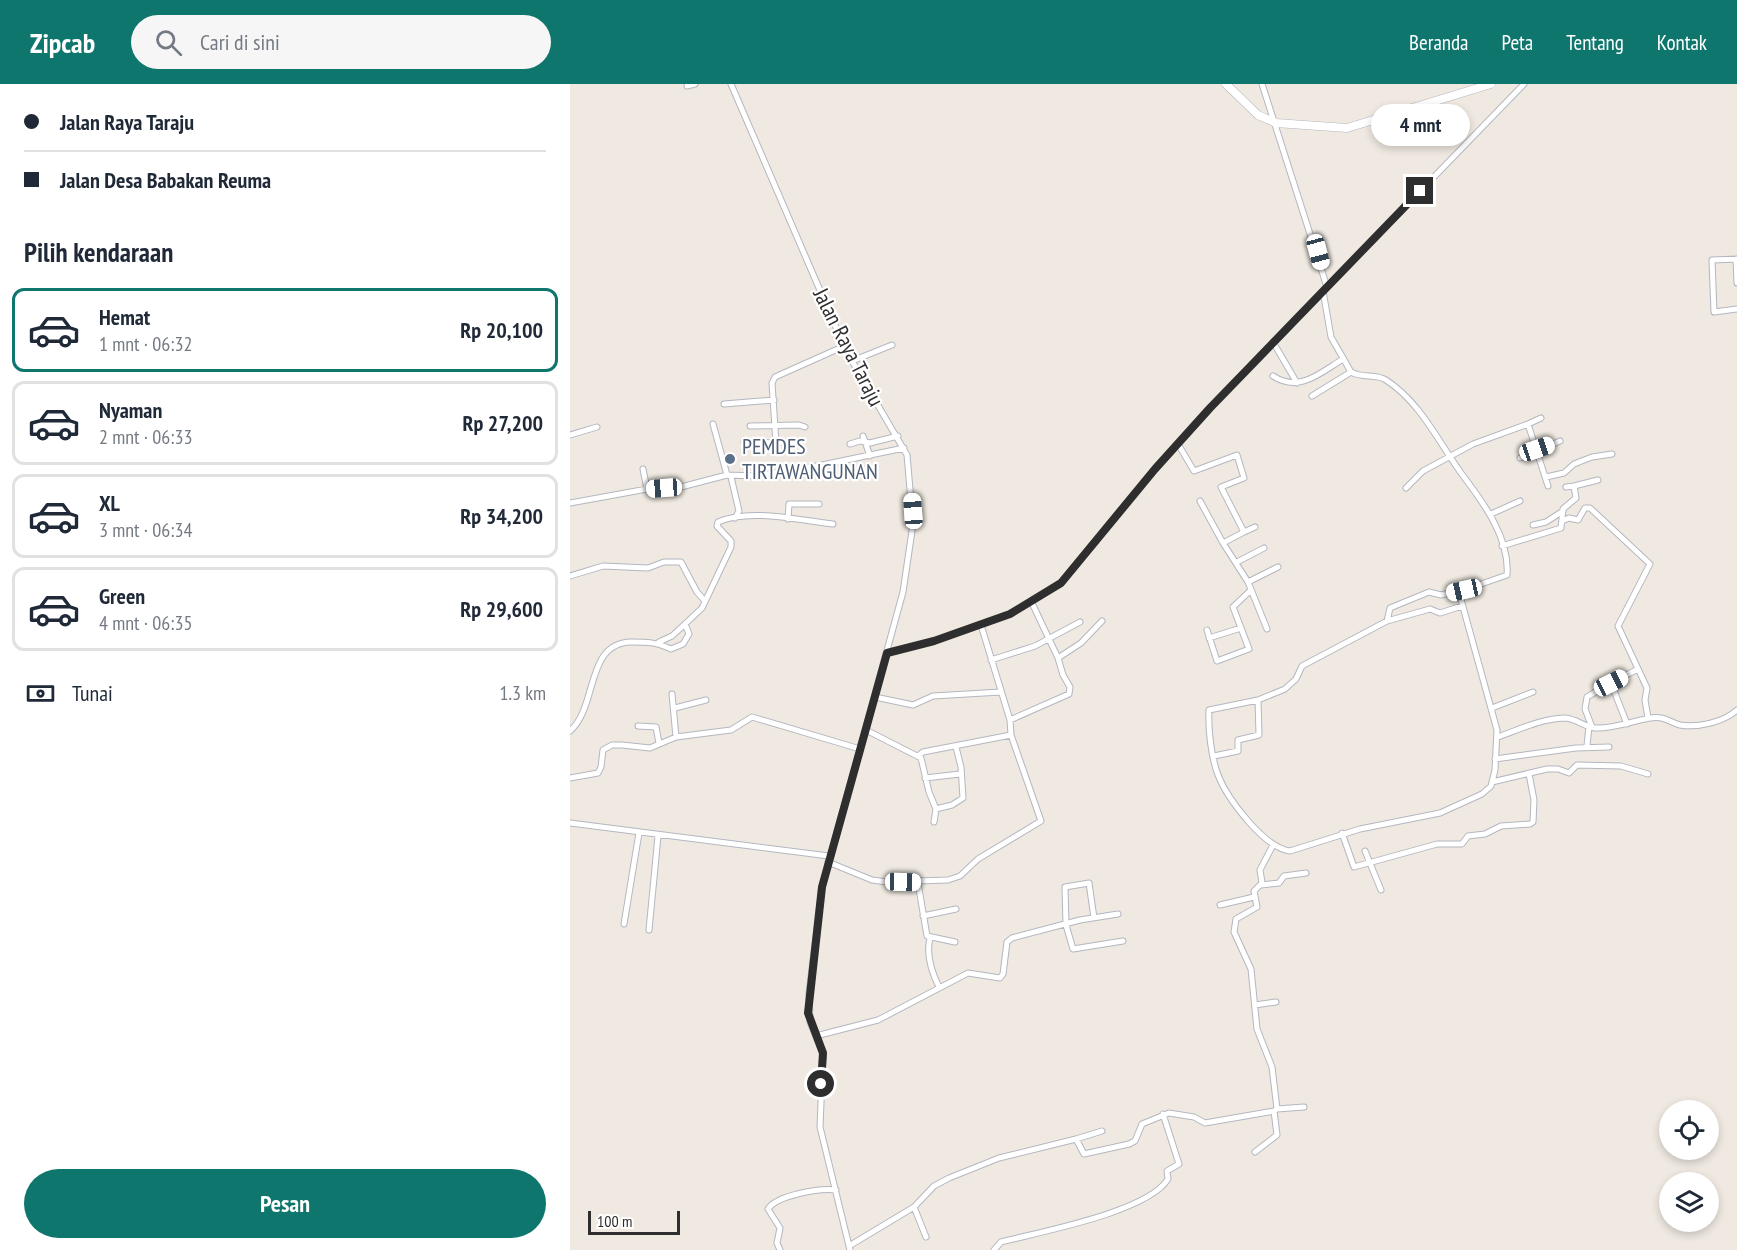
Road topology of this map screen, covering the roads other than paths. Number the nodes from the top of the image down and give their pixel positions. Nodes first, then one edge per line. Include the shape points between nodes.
1 (695, 84) edge
2 (731, 84) edge
3 (1226, 84) edge
4 (1262, 84) edge
5 (1491, 84) edge
6 (1524, 84) edge
7 (687, 86) dead end
8 (1276, 123) junction
9 (1736, 259) edge
10 (1737, 283) edge
11 (1325, 289) junction
12 (1737, 309) edge
13 (1273, 342) junction
14 (849, 344) junction
15 (892, 345) dead end
16 (1343, 359) junction
17 (852, 361) junction
18 (1352, 372) junction
19 (1273, 376) dead end
20 (1297, 383) junction
21 (1312, 396) dead end
22 (774, 400) junction
23 (724, 404) dead end
24 (1541, 418) dead end
25 (713, 424) dead end
26 (1528, 424) junction
27 (750, 426) dead end
28 (776, 426) junction
29 (597, 427) dead end
30 (805, 427) dead end
31 (570, 435) edge
32 (863, 436) dead end
33 (898, 436) junction
34 (799, 441) dead end
35 (1560, 441) dead end
36 (744, 442) dead end
37 (776, 443) junction
38 (866, 443) junction
39 (850, 444) dead end
40 (1178, 444) junction
41 (904, 448) junction
42 (1537, 449) junction
43 (1612, 454) dead end
44 (1451, 455) junction
45 (870, 456) junction
46 (1520, 458) dead end
47 (643, 468) dead end
48 (729, 476) junction
49 (1546, 477) junction
50 (1598, 480) dead end
51 (1548, 486) dead end
52 (1575, 486) junction
53 (1566, 487) dead end
54 (1406, 488) dead end
55 (647, 489) junction
56 (1200, 501) dead end
57 (1520, 501) dead end
58 (570, 503) edge
59 (819, 504) dead end
60 (1563, 511) junction
61 (1491, 514) junction
62 (735, 518) junction
63 (788, 519) junction
64 (1562, 521) junction
65 (833, 524) dead end
66 (1533, 525) dead end
67 (1255, 527) dead end
68 (1244, 532) junction
69 (1223, 543) junction
70 (1502, 546) junction
71 (1264, 548) dead end
72 (1238, 562) junction
73 (1278, 567) dead end
74 (570, 576) edge
75 (1248, 582) junction
76 (1251, 590) junction
77 (1464, 590) junction
78 (705, 601) junction
79 (1032, 603) junction
80 (1461, 606) junction
81 (1102, 621) dead end
82 (1387, 621) junction
83 (1080, 622) dead end
84 (685, 624) junction
85 (981, 625) junction
86 (1240, 628) junction
87 (1267, 629) dead end
88 (1207, 630) dead end
89 (1209, 638) junction
90 (1049, 640) junction
91 (659, 642) junction
92 (887, 653) junction
93 (1058, 658) junction
94 (991, 660) junction
95 (1638, 669) junction
96 (1611, 683) junction
97 (1001, 692) junction
98 (1533, 692) dead end
99 (672, 694) dead end
100 (875, 697) junction
101 (706, 700) dead end
102 (1258, 700) junction
103 (675, 708) junction
104 (1492, 708) junction
105 (1737, 710) edge
106 (1648, 718) junction
107 (1010, 720) junction
108 (1627, 724) junction
109 (638, 726) dead end
110 (1591, 727) junction
111 (867, 730) junction
112 (570, 731) edge
113 (1011, 735) junction
114 (676, 737) junction
115 (1498, 737) junction
116 (658, 743) junction
117 (1587, 746) junction
118 (957, 747) junction
119 (1609, 747) dead end
120 (860, 749) junction
121 (918, 756) junction
122 (1214, 756) junction
123 (1495, 759) junction
124 (960, 774) junction
125 (1529, 774) junction
126 (1648, 774) dead end
127 (570, 778) edge
128 (926, 778) junction
129 (1492, 782) junction
130 (936, 809) junction
131 (934, 822) dead end
132 (570, 823) edge
133 (1342, 833) junction
134 (639, 834) junction
135 (658, 836) junction
136 (1273, 845) junction
137 (1365, 851) dead end
138 (828, 859) junction
139 (1370, 863) junction
140 (1306, 873) dead end
141 (918, 883) junction
142 (1261, 885) junction
143 (1381, 890) dead end
144 (1254, 897) junction
145 (1220, 905) dead end
146 (956, 909) dead end
147 (1118, 914) dead end
148 (922, 916) junction
149 (1094, 918) junction
150 (624, 924) dead end
151 (1066, 925) junction
152 (649, 930) dead end
153 (930, 938) junction
154 (1124, 941) dead end
155 (955, 942) dead end
156 (939, 987) junction
157 (1276, 1002) dead end
158 (1255, 1005) junction
159 (816, 1036) junction
160 (1304, 1107) dead end
161 (1275, 1110) junction
162 (1163, 1114) junction
163 (1102, 1131) dead end
164 (1076, 1139) junction
165 (1255, 1152) dead end
166 (836, 1190) junction
167 (914, 1207) junction
168 (926, 1237) dead end
169 (849, 1248) edge
170 (780, 1250) edge
171 (994, 1250) edge

1 - 7 street
2 - 14 street, Jalan Raya Taraju via 833,321
3 - 8 main road via 1258,115
4 - 8 street
5 - 8 main road via 1347,128
6 - 11 street
8 - 11 street
9 - 10 street
9 - 12 street via 1712,260 1714,312
11 - 13 street
11 - 16 street via 1331,337
13 - 20 street
13 - 40 street
14 - 17 street, Jalan Raya Taraju
14 - 22 street via 775,377
15 - 17 street
16 - 18 street
16 - 20 street
17 - 33 street, Jalan Raya Taraju
18 - 21 street
18 - 44 street via 1386,380 1395,387 1432,427
19 - 20 street via 1289,384
22 - 23 street
22 - 28 street
24 - 26 street
25 - 48 street
26 - 42 street
26 - 44 street
27 - 28 street
28 - 30 street
28 - 37 street
29 - 31 street
32 - 38 street
33 - 38 street
33 - 41 street, Jalan Raya Taraju
34 - 37 street
35 - 42 street
36 - 37 street
38 - 39 street
38 - 45 street
40 - 68 street via 1194,471 1237,454 1244,478 1221,487
40 - 79 street via 1070,575
41 - 45 street
41 - 92 street, Jalan Raya Taraju via 912,496 913,536
42 - 46 street
42 - 49 street
43 - 49 street via 1592,457 1564,473
44 - 54 street via 1423,471
44 - 61 street
45 - 48 street via 756,476
47 - 55 street
48 - 55 street via 681,487
48 - 62 street via 739,511
49 - 51 street
50 - 52 street
52 - 53 street
52 - 60 street via 1576,498
55 - 58 street
56 - 69 street
57 - 61 street
59 - 63 street via 789,504
60 - 64 street
60 - 66 street
61 - 70 street
62 - 63 street via 768,514
62 - 78 street via 717,524 732,544
63 - 65 street
64 - 70 street via 1558,530
64 - 95 street via 1578,520 1585,508 1590,508 1650,564 1618,623
67 - 68 street
68 - 69 street
69 - 72 street
70 - 77 street via 1506,575
71 - 72 street
72 - 75 street
73 - 75 street
74 - 78 street via 603,567 648,568 677,561
75 - 76 street
76 - 86 street via 1233,608
76 - 87 street
77 - 80 street
77 - 82 street via 1441,595 1429,592 1401,603 1390,609
78 - 84 street
79 - 85 street
79 - 90 street
80 - 82 street
80 - 104 street
81 - 93 street via 1081,643
82 - 102 street via 1302,666 1285,689
83 - 90 street
84 - 91 street
84 - 91 street via 690,634 682,644 671,649
85 - 92 street
85 - 94 street
86 - 89 street
86 - 89 street via 1249,650 1217,662
88 - 89 street
90 - 93 street
90 - 94 street
91 - 112 street via 620,643 606,650 598,664 585,711
92 - 100 street, Jalan Raya Taraju
93 - 107 street via 1070,687 1069,694
94 - 97 street
95 - 96 street
95 - 106 street via 1647,688
96 - 108 street
96 - 110 street via 1587,697 1585,709
97 - 100 street via 933,696 913,705
97 - 107 street
98 - 104 street
99 - 103 street
100 - 111 street, Jalan Raya Taraju
101 - 103 street
102 - 122 street via 1259,735 1238,740 1238,752
102 - 122 street via 1209,710
103 - 114 street
104 - 115 street
105 - 106 street via 1723,721 1687,725 1670,718
106 - 108 street
107 - 113 street
108 - 110 street
109 - 116 street via 656,727
110 - 115 street via 1574,719 1554,719
110 - 117 street
111 - 120 street, Jalan Raya Taraju
111 - 121 street
113 - 118 street
113 - 141 street via 1041,821 978,859 960,876
114 - 116 street
114 - 120 street via 731,730 752,717
115 - 123 street
116 - 127 street via 646,749 607,746 598,773
117 - 119 street
117 - 123 street
118 - 121 street
118 - 124 street
120 - 138 street, Jalan Raya Taraju
121 - 128 street
122 - 136 street via 1221,782 1254,828
123 - 129 street
124 - 128 street
124 - 130 street via 963,798
125 - 126 street via 1558,769 1569,773 1577,765 1606,765
125 - 129 street
125 - 139 street via 1534,800 1532,823 1497,827 1485,834 1468,836 1462,844 1437,844
128 - 130 street
129 - 133 street via 1482,794 1440,813
130 - 131 street
132 - 134 street
133 - 136 street via 1290,851
133 - 139 street via 1353,866
134 - 135 street
134 - 150 street
135 - 138 street
135 - 152 street
136 - 142 street via 1260,870
137 - 139 street
138 - 141 street via 872,880
138 - 159 street, Jalan Raya Taraju via 809,993 808,1013
139 - 143 street
140 - 142 street
141 - 148 street
142 - 144 street via 1254,891
144 - 145 street
144 - 158 street via 1256,909 1236,919 1233,926 1251,969
146 - 148 street
147 - 149 street
148 - 153 street via 924,932
149 - 151 street
149 - 151 street via 1089,883 1068,886 1064,891
151 - 154 street via 1074,949
151 - 156 street via 1009,939 1000,978 968,973
153 - 155 street
153 - 156 street via 928,951
156 - 159 street via 878,1020
157 - 158 street
158 - 161 street via 1257,1029 1272,1067
159 - 166 street, Jalan Raya Taraju via 823,1053 820,1127
160 - 161 street
161 - 162 street via 1204,1123 1181,1113
161 - 165 street via 1277,1134
162 - 164 street via 1142,1124 1137,1139 1129,1144 1084,1154
162 - 171 street via 1179,1164 1167,1171 1168,1179 1161,1188 1125,1208 1001,1242
163 - 164 street
164 - 167 street via 999,1158 962,1172 934,1186
166 - 169 street, Jalan Raya Taraju
166 - 170 street via 820,1188 770,1206 768,1209 780,1228
167 - 168 street
167 - 169 street

